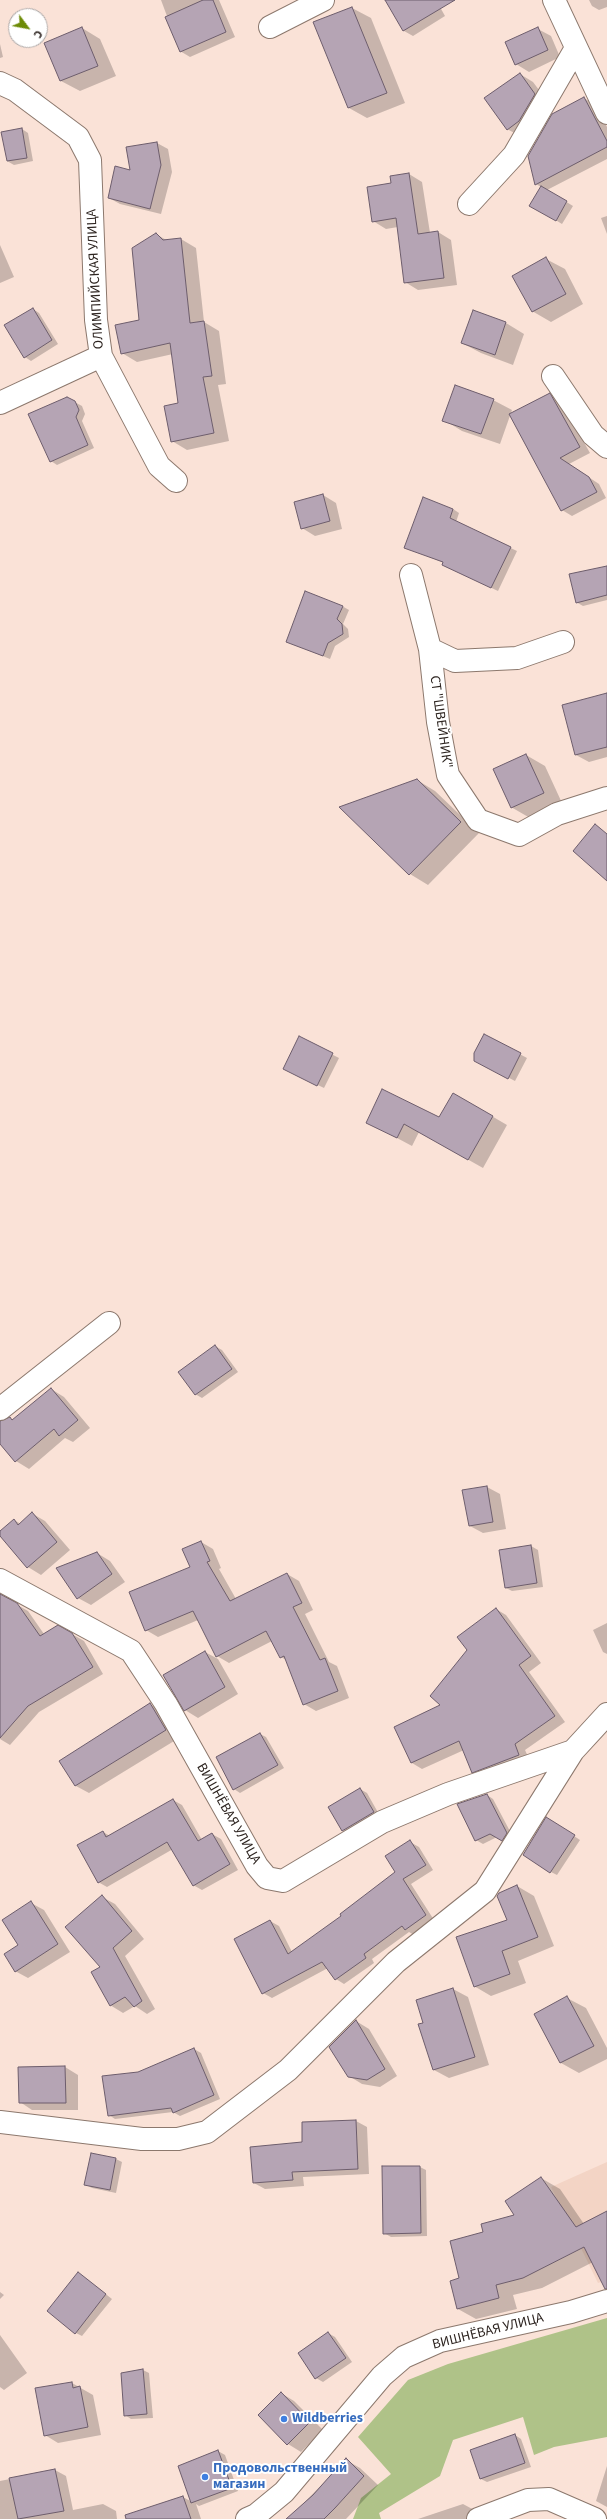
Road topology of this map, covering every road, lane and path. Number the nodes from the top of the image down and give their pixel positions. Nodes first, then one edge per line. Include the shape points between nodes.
1 (323, 0) edge
2 (554, 0) edge
3 (270, 27) dead end
4 (576, 48) junction
5 (0, 83) edge
6 (607, 113) edge
7 (469, 204) dead end
8 (101, 356) junction
9 (553, 376) dead end
10 (0, 403) edge
11 (607, 447) edge
12 (176, 481) dead end
13 (411, 575) dead end
14 (563, 642) dead end
15 (430, 649) junction
16 (607, 798) edge
17 (109, 1323) dead end
18 (0, 1409) edge
19 (0, 1580) edge
20 (607, 1714) edge
21 (573, 1751) junction
22 (0, 2122) edge
23 (607, 2301) edge
24 (247, 2519) edge
25 (478, 2519) edge
26 (595, 2519) edge

1 - 3 street
2 - 4 street
4 - 6 street
4 - 7 street via 514,155
5 - 8 street, ОЛИМПИЙСКАЯ УЛИЦА via 15,90 78,136 90,160 96,320
8 - 10 street
8 - 12 street, ОЛИМПИЙСКАЯ УЛИЦА via 159,466
9 - 11 street via 593,435
13 - 15 street, СТ "ШВЕЙНИК"
14 - 15 street via 517,658 455,661
15 - 16 street, СТ "ШВЕЙНИК" via 438,722 448,775 478,820 519,835 557,814
17 - 18 street
19 - 21 street, ВИШНЁВАЯ УЛИЦА via 130,1650 166,1704 257,1866 267,1878 283,1881 382,1822 448,1794
20 - 21 street
21 - 22 street via 485,1891 396,1962 288,2070 207,2132 178,2139 142,2139
23 - 24 street, ВИШНЁВАЯ УЛИЦА via 571,2312 440,2341 404,2357 382,2376 284,2492 256,2515
25 - 26 street via 528,2500 550,2499

